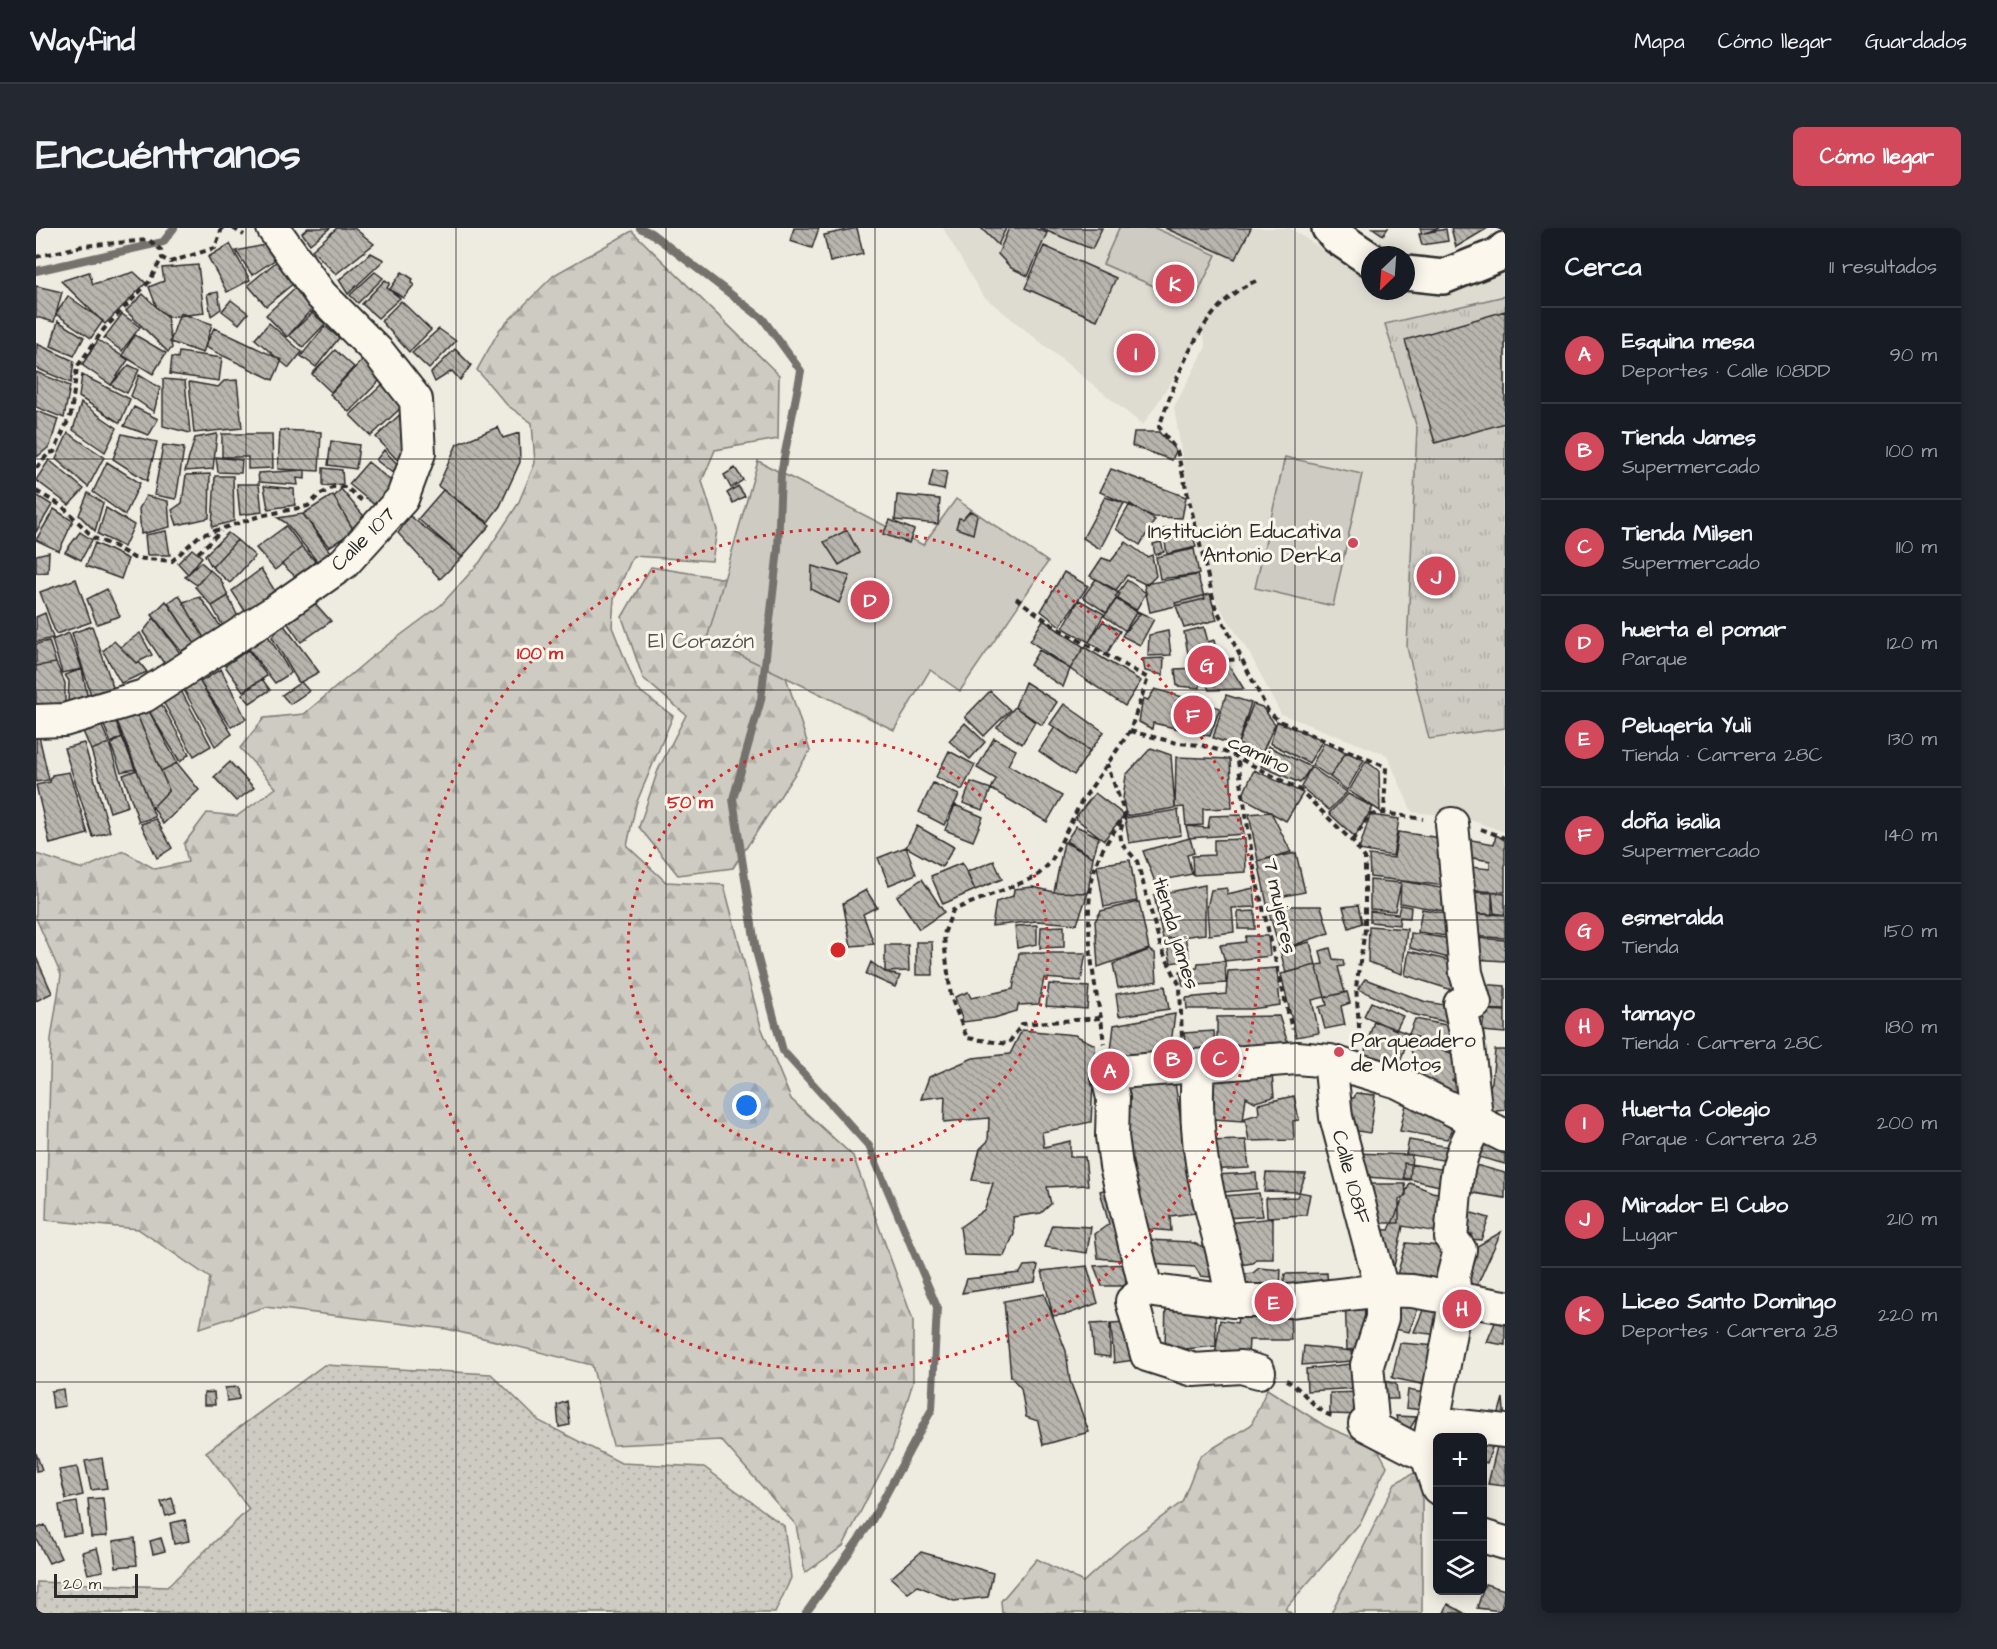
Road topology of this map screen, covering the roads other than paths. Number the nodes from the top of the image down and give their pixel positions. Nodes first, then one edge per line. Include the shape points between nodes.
1 (273, 228) edge
2 (1329, 228) edge
3 (1505, 249) edge
4 (1361, 253) edge
5 (1415, 274) edge
6 (36, 721) edge
7 (1452, 824) dead end
8 (1330, 1061) junction
9 (1190, 1067) junction
10 (1491, 1130) edge
11 (1146, 1290) junction
12 (1382, 1290) junction
13 (1455, 1297) junction
14 (1232, 1301) junction
15 (1505, 1307) edge
16 (1259, 1372) road end
17 (1433, 1423) junction
18 (1505, 1431) edge
19 (1427, 1456) junction
20 (1437, 1487) edge
21 (1487, 1538) edge
22 (1505, 1543) edge

1 - 6 street, Calle 107 via 321,295 379,353 416,400 419,453 402,499 344,562 271,615 144,696 64,720
2 - 4 street
3 - 5 street via 1443,277
7 - 10 street via 1466,973 1474,1004 1460,1004
8 - 9 street via 1297,1058
8 - 10 street via 1398,1082
8 - 12 street, Calle 108F via 1335,1117
9 - 11 street via 1107,1072 1113,1098 1116,1166
9 - 14 street via 1208,1193 1225,1255
10 - 13 street via 1464,1143 1456,1175 1451,1238 1460,1250 1453,1277
11 - 14 street
11 - 16 street via 1132,1301 1148,1355 1194,1370 1241,1367
12 - 13 street
12 - 14 street via 1289,1301
12 - 19 street, Calle 108F via 1382,1318 1367,1365 1372,1419 1365,1424
13 - 15 street
13 - 17 street
17 - 18 street
17 - 19 street
19 - 20 street
21 - 22 street

